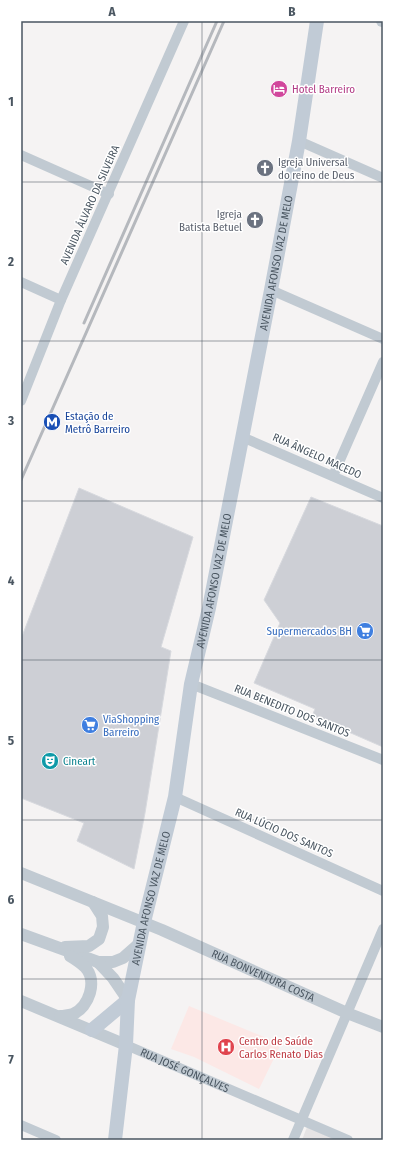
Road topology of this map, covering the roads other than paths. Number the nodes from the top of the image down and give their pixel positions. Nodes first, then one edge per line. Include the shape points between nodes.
1 (184, 21) edge
2 (317, 21) edge
3 (299, 141) junction
4 (21, 155) edge
5 (383, 178) edge
6 (109, 194) junction
7 (21, 282) edge
8 (271, 290) junction
9 (61, 300) junction
10 (383, 339) edge
11 (383, 362) edge
12 (21, 401) edge
13 (242, 437) junction
14 (333, 476) junction
15 (383, 498) edge
16 (192, 684) junction
17 (383, 760) edge
18 (175, 797) junction
19 (21, 873) edge
20 (383, 892) edge
21 (93, 902) junction
22 (144, 922) junction
23 (383, 929) edge
24 (21, 934) edge
25 (140, 943) junction
26 (60, 947) junction
27 (98, 962) junction
28 (128, 1000) junction
29 (21, 1001) edge
30 (347, 1013) junction
31 (60, 1016) junction
32 (383, 1027) edge
33 (92, 1030) junction
34 (126, 1045) junction
35 (301, 1119) junction
36 (21, 1126) edge
37 (56, 1140) edge
38 (115, 1140) edge
39 (293, 1140) edge
40 (348, 1140) edge

1 - 6 street, AVENIDA ÁLVARO DA SILVEIRA
2 - 3 main road, AVENIDA AFONSO VAZ DE MELO
3 - 5 street
3 - 8 main road, AVENIDA AFONSO VAZ DE MELO
4 - 6 street
6 - 9 street, AVENIDA ÁLVARO DA SILVEIRA
7 - 9 street
8 - 10 street
8 - 13 main road, AVENIDA AFONSO VAZ DE MELO
9 - 12 street, AVENIDA ÁLVARO DA SILVEIRA
11 - 14 street
13 - 14 street, RUA ÂNGELO MACEDO
13 - 16 main road, AVENIDA AFONSO VAZ DE MELO
14 - 15 street, RUA ÂNGELO MACEDO
16 - 17 street, RUA BENEDITO DOS SANTOS
16 - 18 main road, AVENIDA AFONSO VAZ DE MELO
18 - 20 street, RUA LÚCIO DOS SANTOS
18 - 22 main road, AVENIDA AFONSO VAZ DE MELO
19 - 21 street
21 - 22 street
21 - 26 street via 102,916 103,927 99,939 88,946
22 - 25 main road, AVENIDA AFONSO VAZ DE MELO
22 - 30 street, RUA BONVENTURA COSTA
23 - 30 street
24 - 26 street
25 - 27 street via 123,958 113,962
25 - 28 main road, AVENIDA AFONSO VAZ DE MELO
26 - 27 street
26 - 31 street via 86,968 91,980 90,994 84,1006 73,1014
27 - 28 street
28 - 33 main road
28 - 34 main road, AVENIDA AFONSO VAZ DE MELO
29 - 31 street, RUA JOSÉ GONÇALVES
30 - 32 street, RUA BONVENTURA COSTA
30 - 35 street
31 - 33 street, RUA JOSÉ GONÇALVES
33 - 34 street, RUA JOSÉ GONÇALVES
34 - 35 street, RUA JOSÉ GONÇALVES
34 - 38 main road, AVENIDA AFONSO VAZ DE MELO
35 - 39 street
35 - 40 street, RUA JOSÉ GONÇALVES
36 - 37 street

